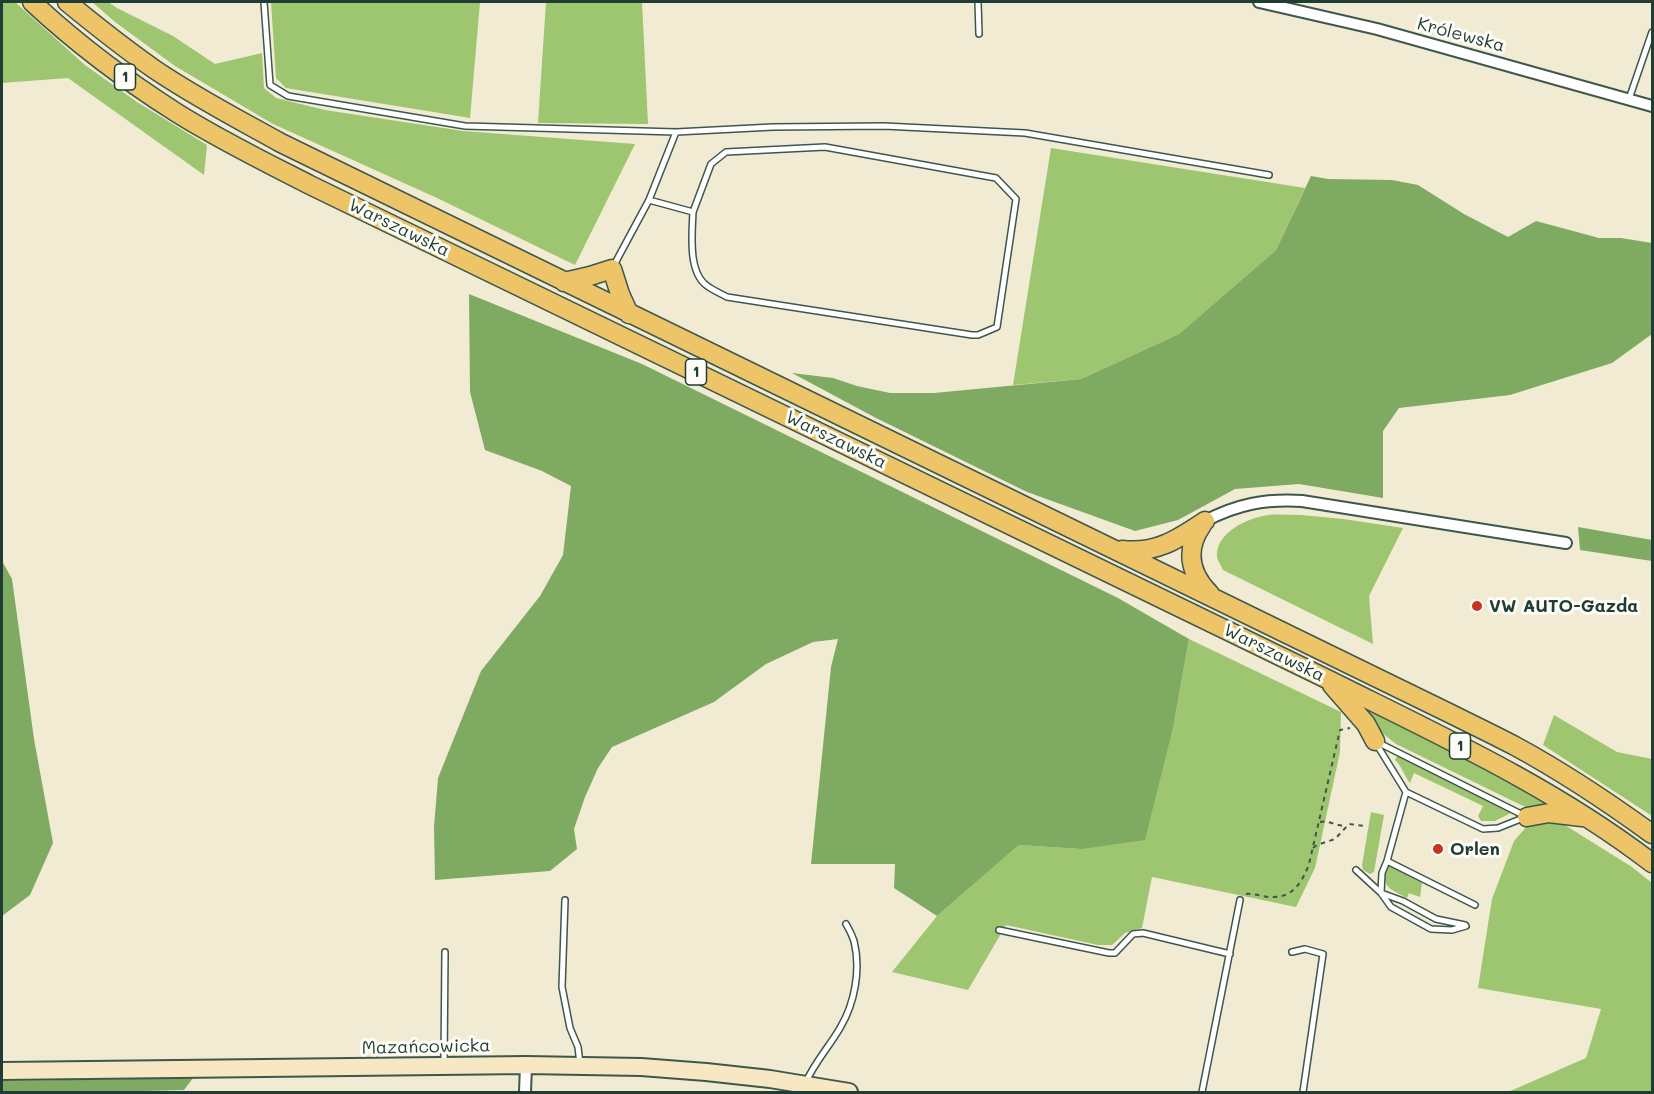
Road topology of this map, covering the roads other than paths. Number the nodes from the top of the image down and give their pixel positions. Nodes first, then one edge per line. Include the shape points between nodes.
1 (32, 2) edge
2 (67, 2) edge
3 (264, 2) edge
4 (978, 2) edge
5 (1259, 2) edge
6 (1653, 32) edge
7 (979, 34) dead end
8 (1629, 99) junction
9 (1653, 106) edge
10 (676, 132) junction
11 (1269, 175) dead end
12 (649, 200) junction
13 (693, 213) junction
14 (612, 269) junction
15 (564, 282) junction
16 (629, 314) junction
17 (1205, 521) junction
18 (1566, 543) dead end
19 (1115, 549) junction
20 (1221, 601) junction
21 (1328, 679) junction
22 (1370, 733) junction
23 (1406, 792) junction
24 (1527, 817) junction
25 (1590, 819) junction
26 (1653, 834) edge
27 (1387, 861) junction
28 (1653, 862) edge
29 (1356, 870) dead end
30 (1381, 893) junction
31 (565, 900) dead end
32 (1240, 900) road end
33 (1475, 905) dead end
34 (846, 924) dead end
35 (999, 930) dead end
36 (1292, 951) dead end
37 (445, 952) dead end
38 (1230, 954) junction
39 (526, 1065) junction
40 (444, 1066) junction
41 (580, 1066) junction
42 (2, 1071) edge
43 (805, 1085) junction
44 (525, 1092) edge
45 (849, 1092) edge
46 (1202, 1092) edge
47 (1303, 1092) edge

1 - 21 main road, Warszawska / 1 via 58,27 132,83 178,113 310,185
2 - 15 main road, Warszawska / 1 via 147,64 213,105 291,148
3 - 10 lane via 270,85 288,96 465,126
4 - 7 lane
5 - 8 street, Królewska via 1377,29
6 - 8 lane
8 - 9 street, Królewska
10 - 11 lane via 884,126 1025,133
10 - 12 lane
12 - 13 lane
12 - 14 lane
13 - 13 lane via 691,244 695,269 704,285 727,297 978,335 997,327 1016,199 996,178 825,147 726,152 711,164
14 - 15 main road
14 - 16 main road
15 - 16 main road, Warszawska / 1
16 - 19 main road, Warszawska / 1
17 - 18 street via 1253,503 1302,501
17 - 19 main road via 1180,539 1160,547
17 - 20 main road via 1193,543 1192,564 1202,586
19 - 20 main road, Warszawska / 1
20 - 26 main road, Warszawska / 1 via 1516,747
21 - 22 main road
21 - 25 main road, Warszawska / 1 via 1535,785
22 - 23 lane
22 - 24 lane
23 - 24 lane via 1483,829
23 - 27 lane
24 - 25 main road via 1549,813
25 - 28 main road, Warszawska / 1
27 - 30 lane
27 - 33 lane
29 - 30 lane
30 - 30 lane via 1391,907 1431,929 1466,926 1436,919
31 - 41 lane via 562,987
32 - 38 lane
34 - 43 lane via 854,939 857,961 850,1008
35 - 38 lane via 1108,954 1115,953 1133,934 1143,933
36 - 47 lane via 1305,949 1323,954
37 - 40 lane
38 - 46 lane
39 - 40 street, Mazańcowicka
39 - 41 street, Mazańcowicka
39 - 44 street
40 - 42 street, Mazańcowicka
41 - 43 street, Mazańcowicka via 706,1072
43 - 45 street, Mazańcowicka

